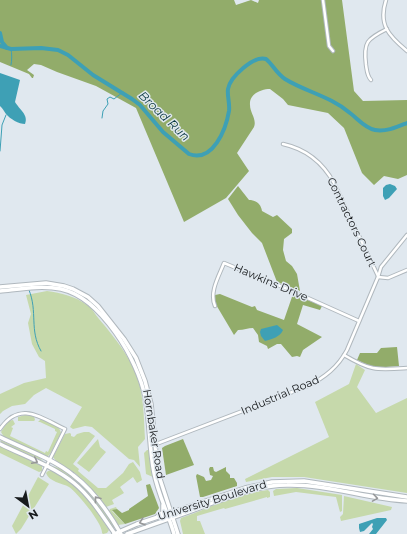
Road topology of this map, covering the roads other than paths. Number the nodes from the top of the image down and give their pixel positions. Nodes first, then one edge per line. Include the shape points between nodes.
1 (323, 0) edge
2 (386, 0) edge
3 (387, 29) junction
4 (332, 51) dead end
5 (407, 51) edge
6 (371, 80) dead end
7 (283, 144) dead end
8 (407, 235) edge
9 (407, 270) edge
10 (378, 277) junction
11 (0, 287) edge
12 (8, 288) junction
13 (0, 291) edge
14 (214, 306) dead end
15 (359, 321) junction
16 (344, 355) junction
17 (407, 368) edge
18 (0, 429) edge
19 (0, 437) edge
20 (0, 444) edge
21 (153, 445) junction
22 (50, 461) junction
23 (47, 467) junction
24 (42, 475) dead end
25 (407, 497) edge
26 (407, 501) edge
27 (163, 502) junction
28 (170, 513) junction
29 (156, 518) junction
30 (171, 518) junction
31 (139, 530) junction
32 (120, 533) edge
33 (115, 534) edge
34 (127, 534) edge
35 (134, 534) edge
36 (174, 534) edge
37 (178, 534) edge

1 - 4 street via 329,46
2 - 3 street via 383,16
3 - 5 street via 394,40
3 - 6 street via 366,44 368,77
7 - 10 street, Contractors Court via 300,149 328,173
8 - 10 street, Industrial Road via 381,267
9 - 10 street via 388,278
10 - 15 street, Industrial Road
11 - 12 main road, Hornbaker Road
12 - 13 main road, Hornbaker Road
12 - 21 main road, Hornbaker Road via 42,287 62,290 81,297 95,309 121,342 137,370 146,399
14 - 15 street, Hawkins Drive via 212,293 224,263
15 - 16 street, Industrial Road
16 - 17 street via 370,369
16 - 21 street, Industrial Road via 328,374 308,386
18 - 22 street via 8,419 25,413 34,414 65,430
19 - 22 main road
20 -> 23 main road
21 - 27 main road, Hornbaker Road via 154,474
21 - 28 main road, Hornbaker Road
22 - 23 street
32 -> 22 main road via 84,483
23 - 24 street
23 - 33 main road via 66,477 79,488
25 - 28 main road, University Boulevard via 311,482 269,482
30 -> 26 main road, University Boulevard via 249,491 285,485
27 - 28 main road, Hornbaker Road
27 - 29 main road via 163,511
28 - 29 main road, University Boulevard
28 - 30 main road, Hornbaker Road
29 -> 32 main road, University Boulevard
30 - 31 main road, University Boulevard
30 - 36 main road, Hornbaker Road
30 - 37 main road, Hornbaker Road
31 - 34 main road, University Boulevard
31 - 35 main road
32 - 33 main road, University Boulevard

